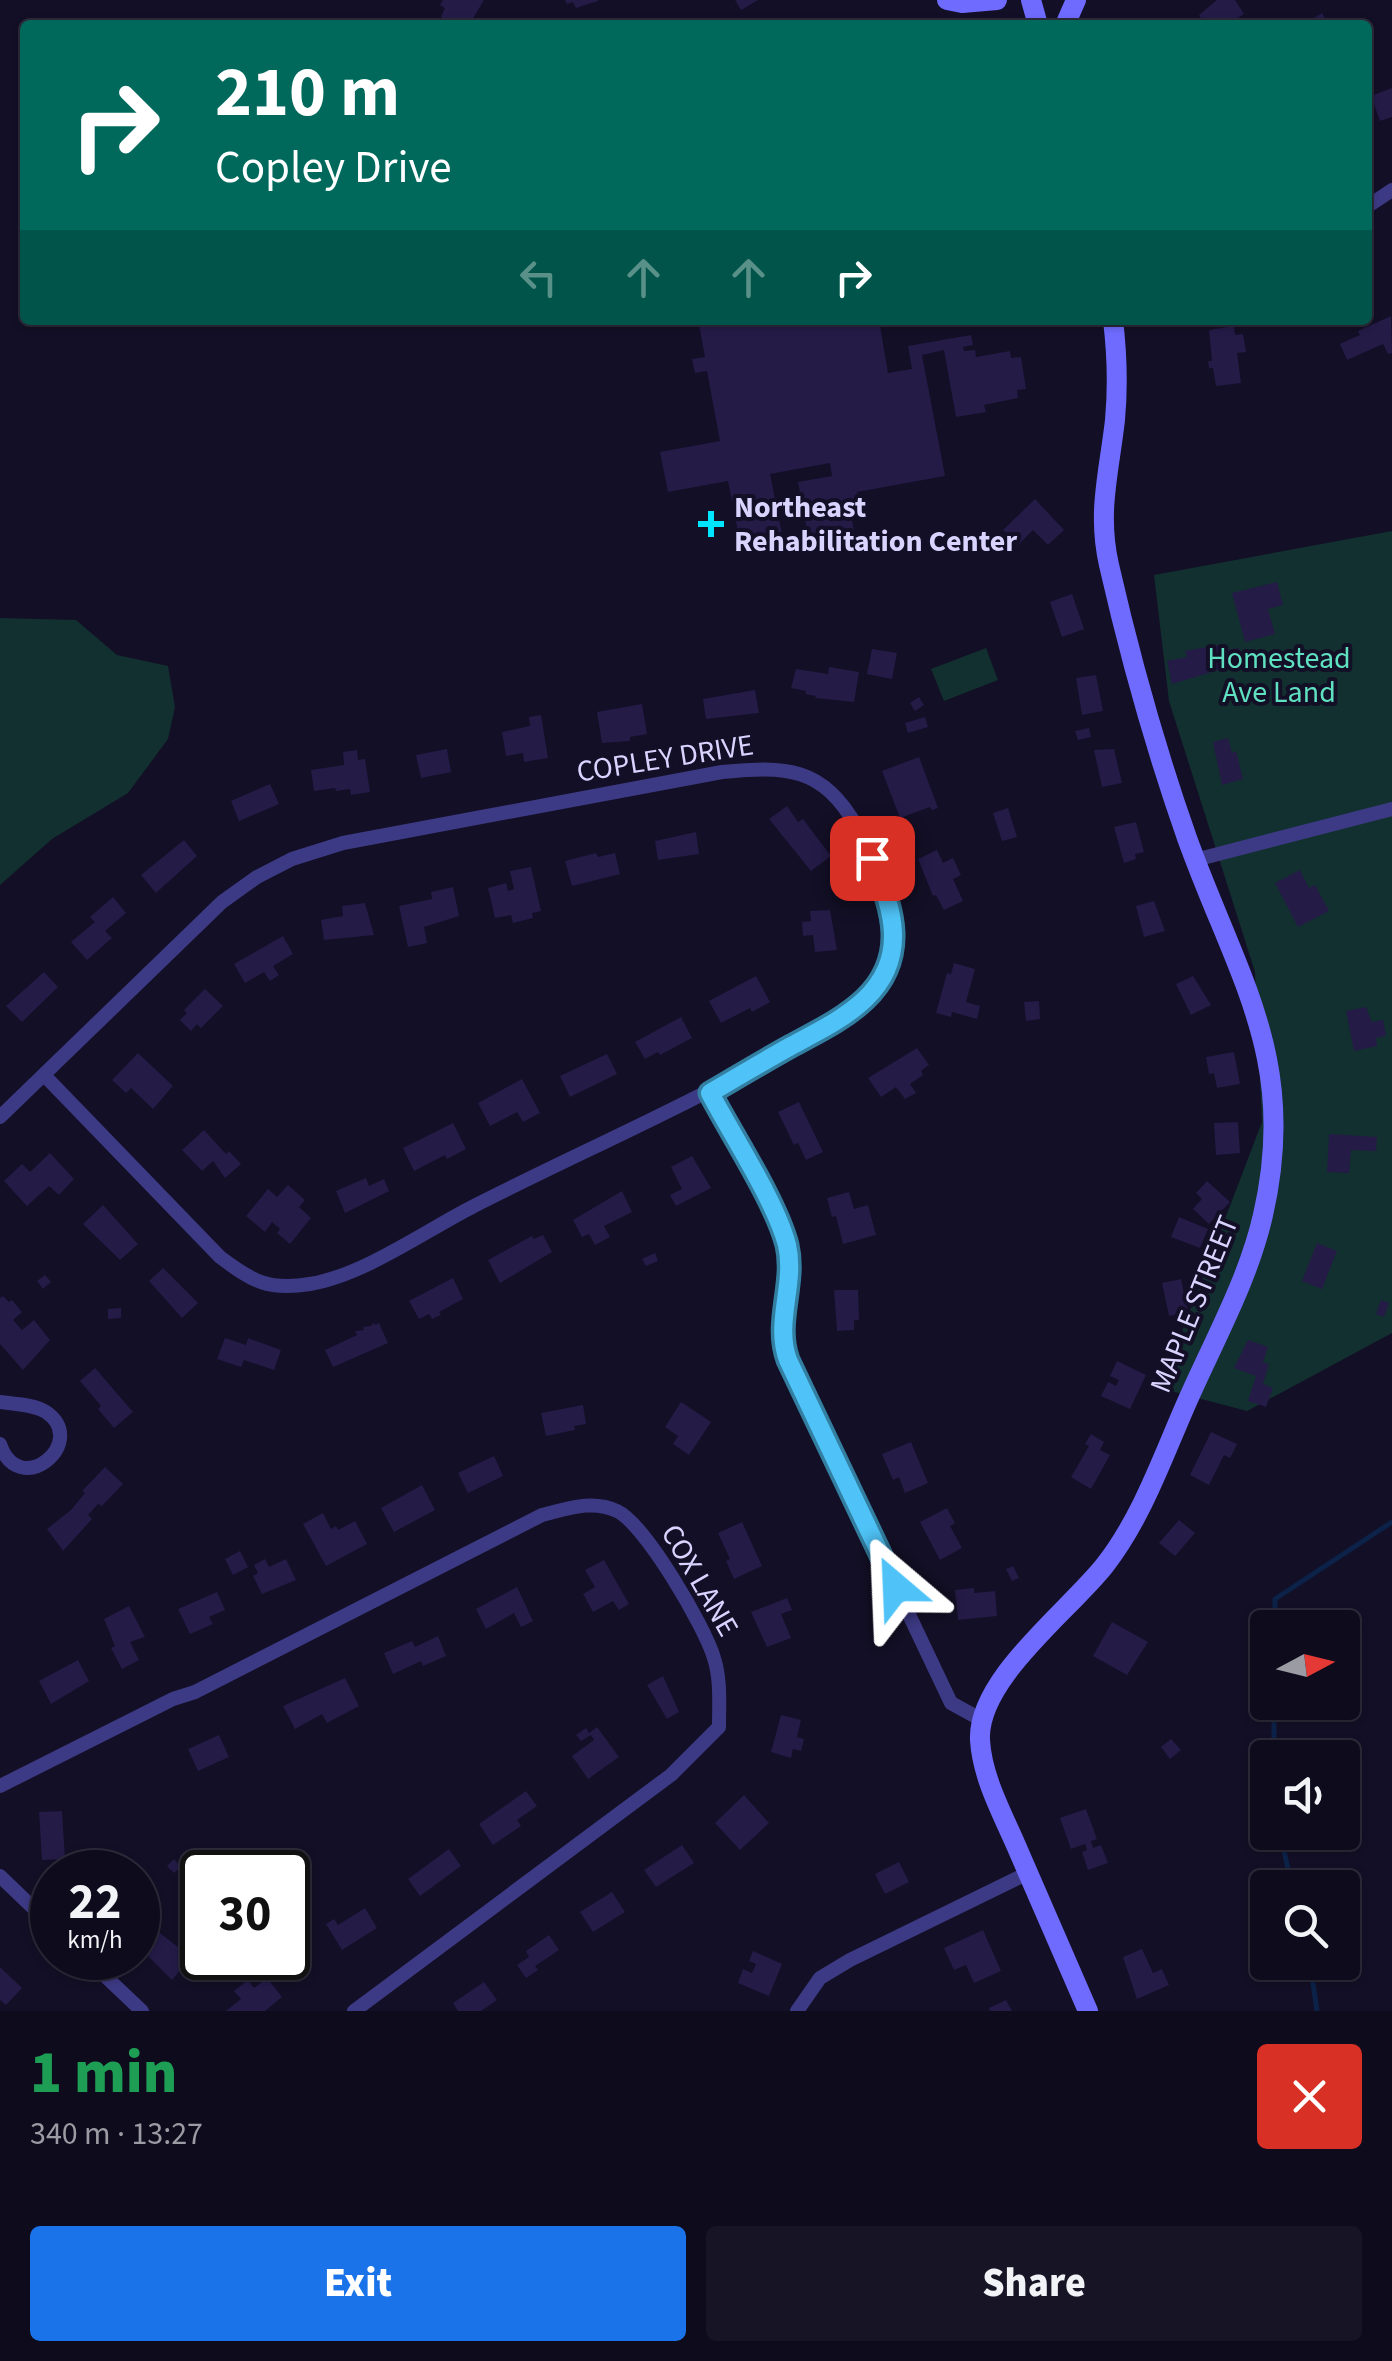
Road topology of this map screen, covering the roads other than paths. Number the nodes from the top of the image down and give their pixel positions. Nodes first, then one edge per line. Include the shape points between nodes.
1 (947, 0) edge
2 (997, 0) edge
3 (1113, 325) edge
4 (1392, 809) edge
5 (1195, 860) junction
6 (44, 1075) junction
7 (710, 1093) junction
8 (0, 1117) edge
9 (0, 1402) edge
10 (0, 1444) edge
11 (982, 1720) junction
12 (0, 1786) edge
13 (1028, 1873) junction
14 (0, 1876) edge
15 (30, 1905) edge
16 (109, 1980) edge
17 (142, 2011) edge
18 (354, 2011) edge
19 (796, 2011) edge
20 (1088, 2011) edge

1 - 2 street
3 - 5 street, MAPLE STREET via 1115,421 1102,506 1109,564
4 - 5 street
5 - 11 street, MAPLE STREET via 1253,1000 1268,1058 1273,1153 1262,1218 1245,1272 1121,1543 1010,1669
6 - 7 street, COPLEY DRIVE via 220,1257 251,1280 287,1286 363,1265
6 - 7 street, COPLEY DRIVE via 222,902 292,859 408,829 722,772 793,770 834,796 864,839 892,919 888,958 872,992 842,1020
6 - 8 street, COPLEY DRIVE
7 - 11 street via 786,1244 790,1270 781,1342 788,1360 951,1704
9 - 10 street via 44,1411 60,1438 49,1460 31,1468 12,1462
11 - 13 street via 985,1768
12 - 18 street, COX LANE via 542,1515 586,1504 616,1510 670,1574 710,1644 719,1727 671,1775
13 - 19 street via 840,1966 820,1978
13 - 20 street
14 - 15 street
16 - 17 street

